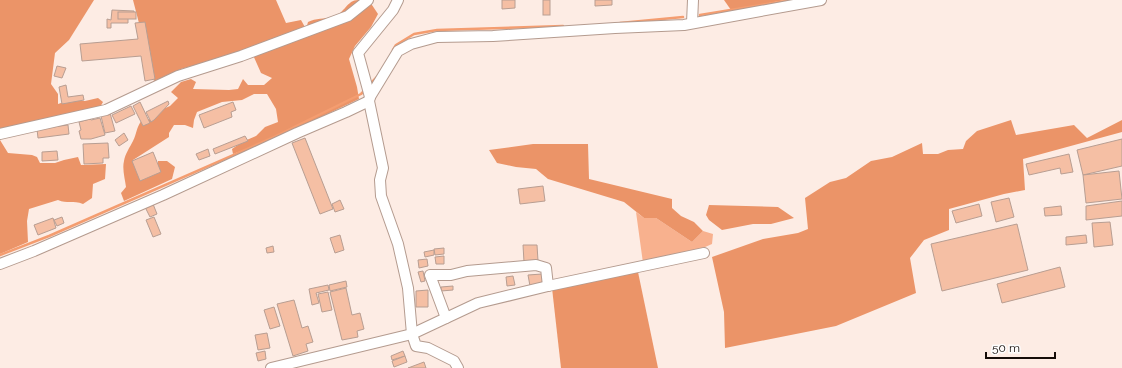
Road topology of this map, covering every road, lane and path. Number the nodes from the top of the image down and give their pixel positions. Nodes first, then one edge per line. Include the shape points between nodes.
1 (368, 0) edge
2 (398, 0) edge
3 (693, 0) edge
4 (821, 0) edge
5 (692, 23) junction
6 (369, 99) junction
7 (0, 134) edge
8 (704, 253) dead end
9 (0, 264) edge
10 (548, 286) junction
11 (446, 318) junction
12 (412, 334) junction
13 (271, 368) edge
14 (458, 368) edge

1 - 7 street via 348,16 178,76 106,110
2 - 6 street via 393,10 358,53
3 - 5 street
4 - 5 street
5 - 6 street via 494,36 437,37 411,44 398,51
6 - 9 street via 346,112 155,198
6 - 12 street via 383,168 380,180 381,196 398,244 408,288
8 - 10 street
10 - 11 street via 478,302
10 - 11 street via 546,268 536,265 430,276
11 - 12 street
12 - 13 street
12 - 14 street via 416,346 428,348 454,361

